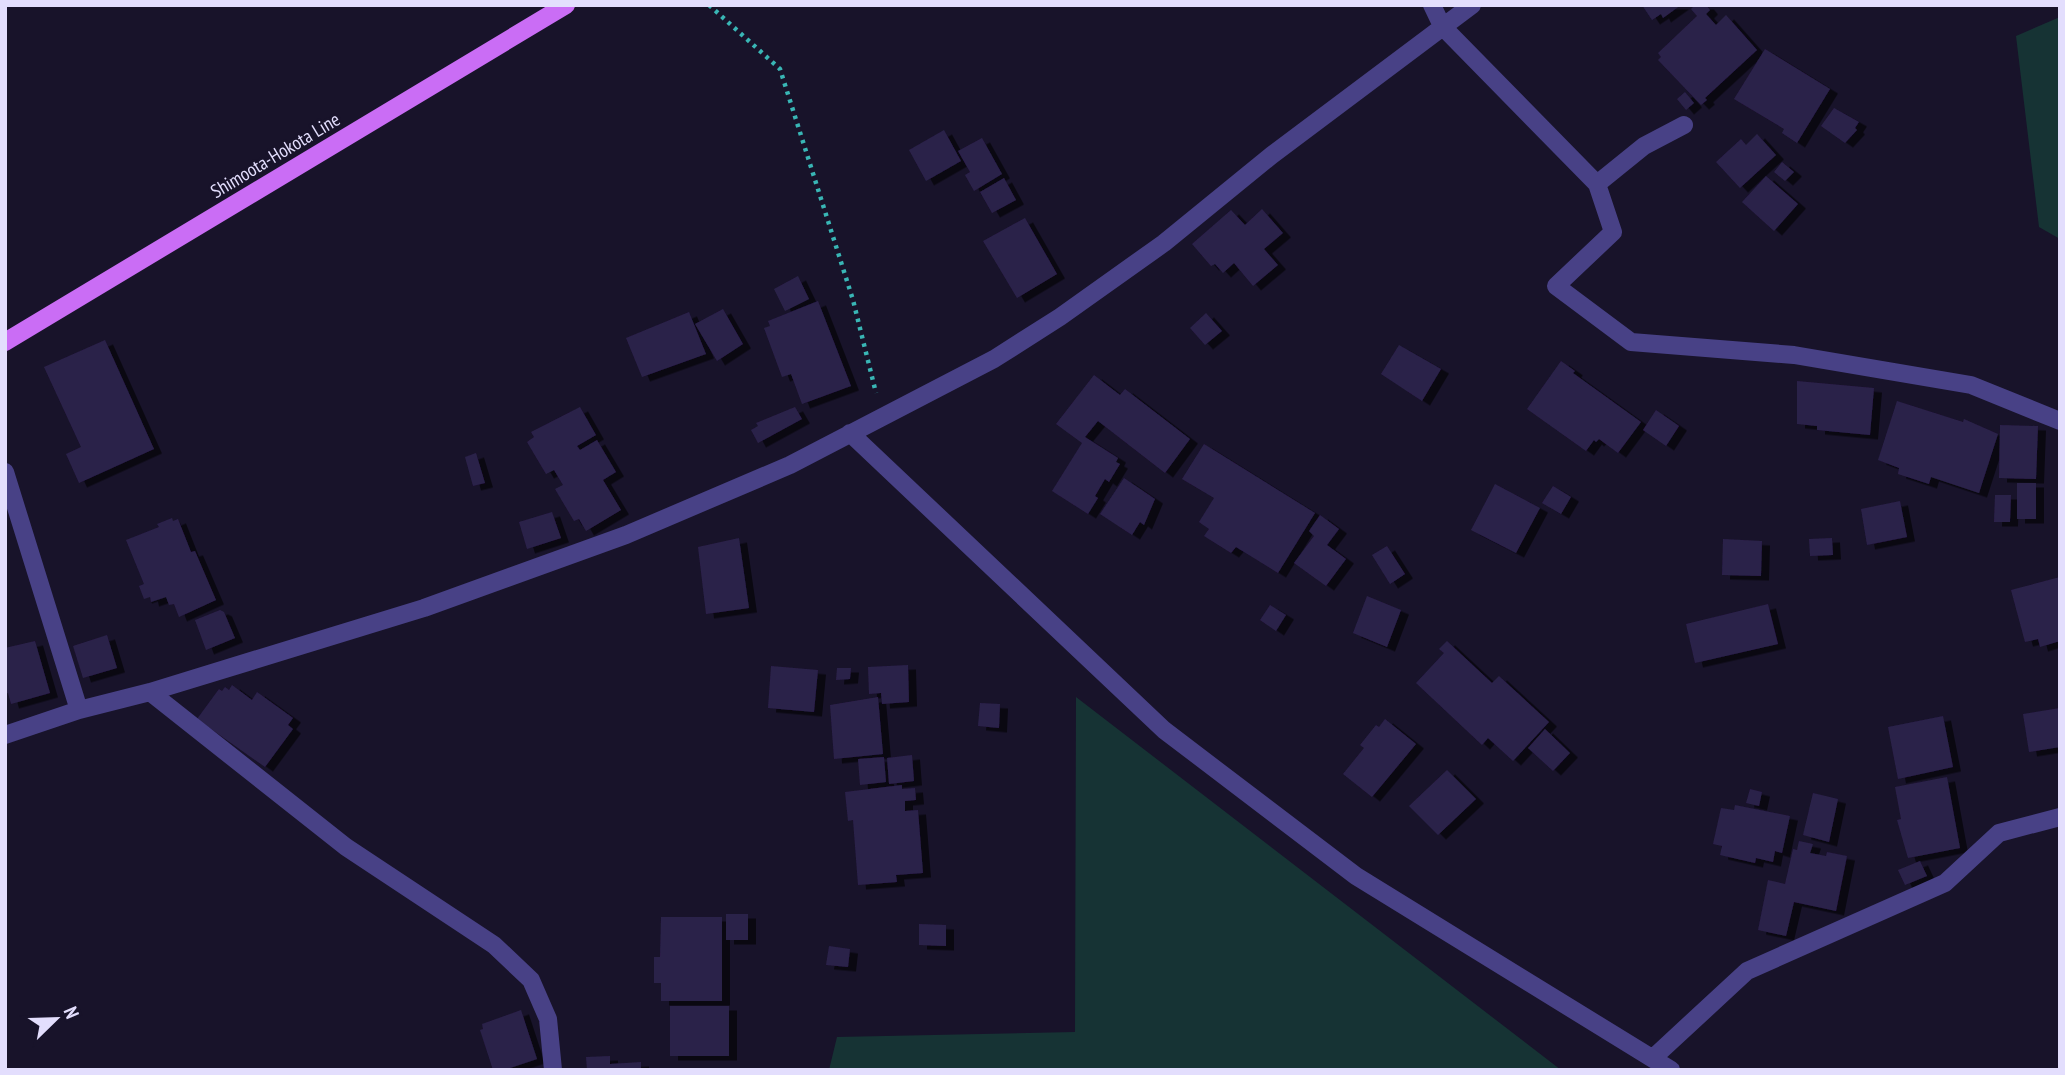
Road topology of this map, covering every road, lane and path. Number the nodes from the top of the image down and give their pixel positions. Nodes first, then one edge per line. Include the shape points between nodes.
1 (566, 5) edge
2 (709, 5) edge
3 (1432, 5) edge
4 (1472, 5) edge
5 (1442, 26) junction
6 (1684, 125) dead end
7 (1597, 184) junction
8 (5, 342) edge
9 (882, 418) junction
10 (2060, 421) edge
11 (849, 433) junction
12 (5, 472) edge
13 (150, 692) junction
14 (79, 710) junction
15 (5, 736) edge
16 (2060, 817) edge
17 (1653, 1058) junction
18 (553, 1070) edge
19 (1671, 1070) edge

1 - 8 main road, Shimoota-Hokota Line
2 - 9 path via 780,69 853,300
3 - 5 street
4 - 5 street
5 - 7 street
5 - 9 street via 1164,243 1060,317 994,359
6 - 7 street via 1644,146
7 - 10 street via 1613,232 1556,286 1631,342 1794,355 1971,385
9 - 11 street
11 - 13 street via 790,465 626,535 424,608
11 - 17 street via 1164,730 1356,876
12 - 14 street
13 - 14 street
13 - 18 street via 346,847 513,962 531,980 548,1019
14 - 15 street
16 - 17 street via 1999,834 1945,883 1747,971
17 - 19 street

